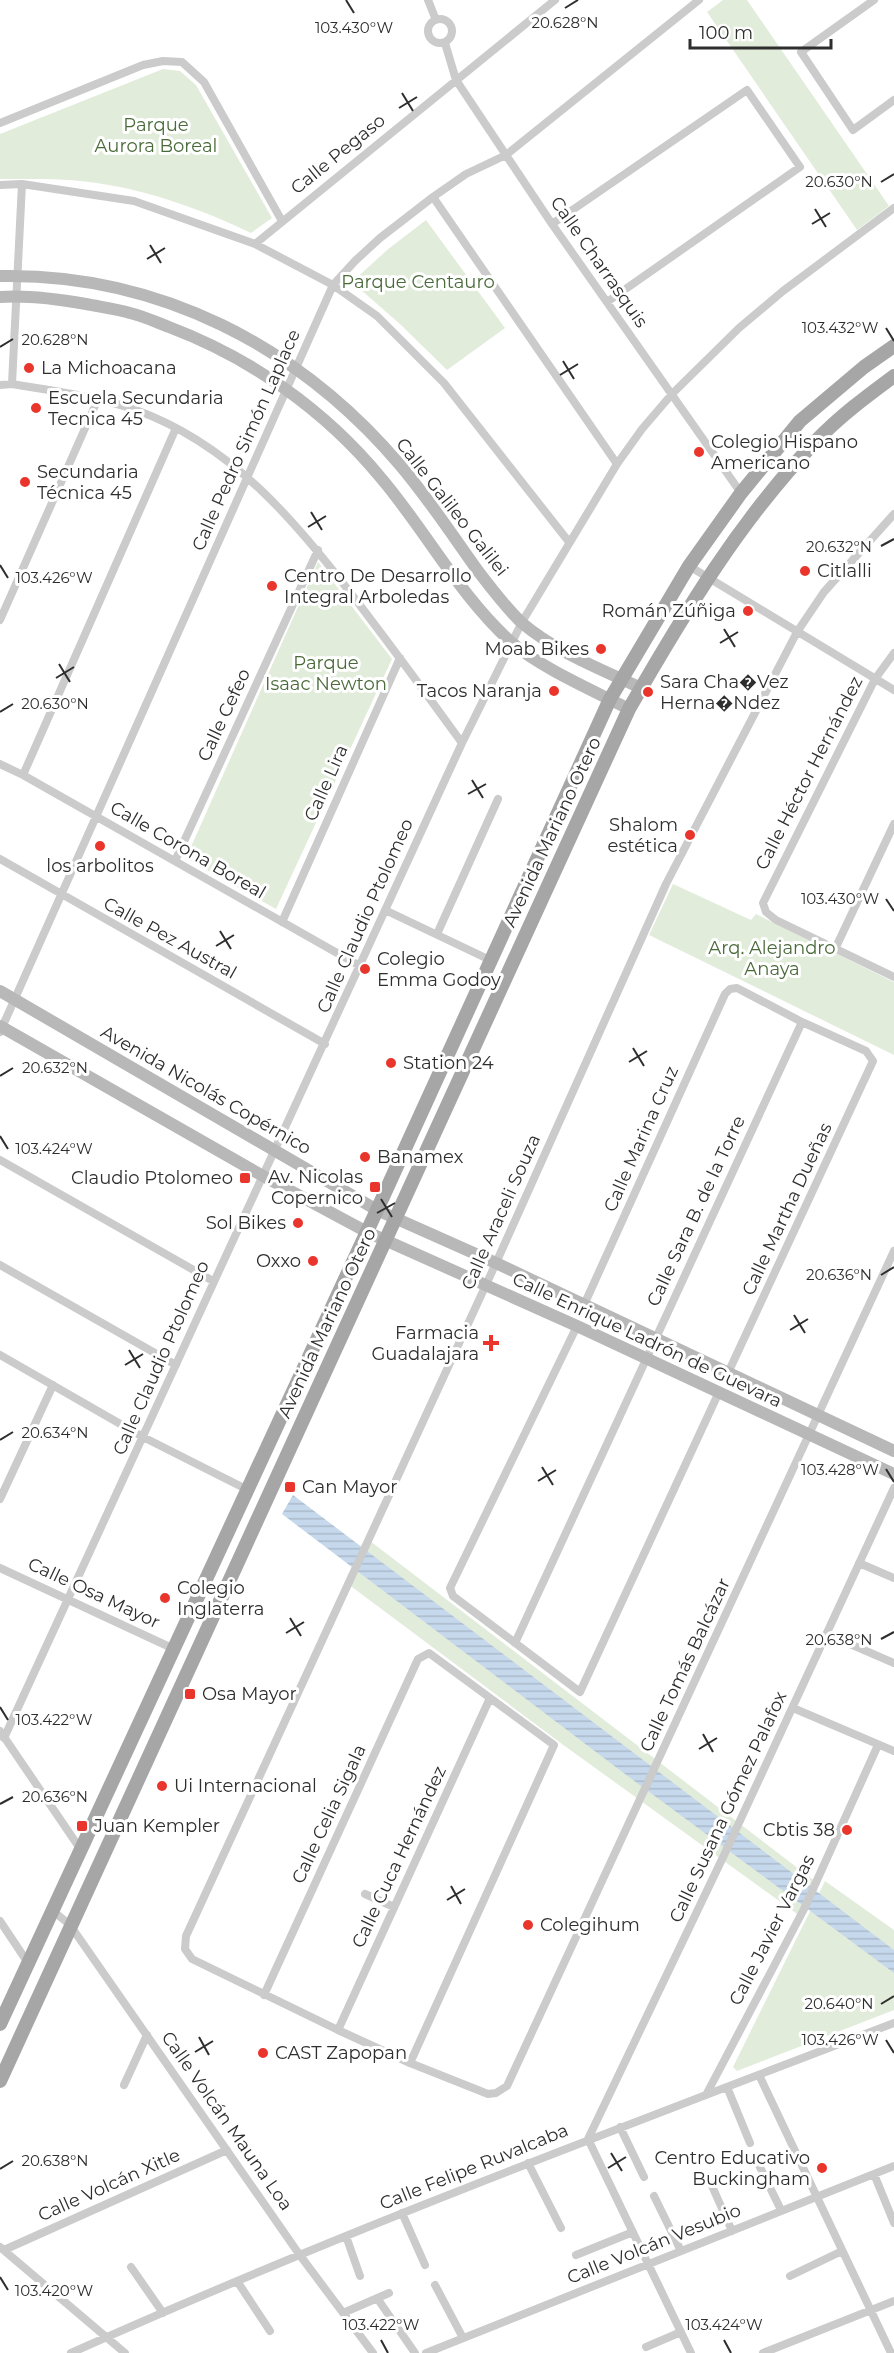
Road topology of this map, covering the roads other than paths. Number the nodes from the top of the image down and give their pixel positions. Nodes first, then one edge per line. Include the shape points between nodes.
1 (429, 0) edge
2 (555, 0) edge
3 (699, 0) edge
4 (874, 0) edge
5 (436, 20) junction
6 (445, 42) junction
7 (456, 80) junction
8 (894, 100) edge
9 (0, 123) edge
10 (506, 155) junction
11 (22, 184) junction
12 (0, 185) edge
13 (433, 197) junction
14 (894, 208) edge
15 (282, 221) junction
16 (552, 224) junction
17 (255, 244) junction
18 (0, 276) edge
19 (17, 276) junction
20 (333, 285) junction
21 (16, 296) junction
22 (0, 297) edge
23 (607, 302) junction
24 (894, 346) edge
25 (296, 368) junction
26 (894, 376) edge
27 (12, 384) junction
28 (0, 385) edge
29 (286, 388) junction
30 (672, 394) junction
31 (98, 399) junction
32 (176, 428) junction
33 (617, 464) junction
34 (248, 477) junction
35 (741, 493) junction
36 (894, 514) edge
37 (568, 542) junction
38 (318, 550) junction
39 (689, 566) junction
40 (709, 578) junction
41 (0, 620) edge
42 (522, 622) junction
43 (797, 632) junction
44 (511, 642) junction
45 (894, 653) edge
46 (400, 658) junction
47 (621, 678) junction
48 (875, 679) junction
49 (641, 688) junction
50 (894, 690) edge
51 (610, 699) junction
52 (629, 709) junction
53 (462, 743) junction
54 (0, 764) edge
55 (23, 775) junction
56 (498, 799) dead end
57 (97, 817) junction
58 (894, 824) edge
59 (0, 859) edge
60 (176, 861) junction
61 (61, 895) junction
62 (385, 910) junction
63 (282, 922) junction
64 (437, 934) junction
65 (836, 947) junction
66 (490, 960) junction
67 (360, 966) junction
68 (894, 977) edge
69 (0, 992) edge
70 (15, 999) junction
71 (801, 1022) junction
72 (1, 1029) edge
73 (325, 1044) junction
74 (274, 1151) junction
75 (0, 1160) edge
76 (262, 1176) junction
77 (377, 1210) junction
78 (395, 1218) junction
79 (367, 1232) junction
80 (385, 1240) junction
81 (894, 1251) edge
82 (496, 1263) junction
83 (0, 1265) edge
84 (213, 1281) junction
85 (486, 1285) junction
86 (584, 1305) junction
87 (577, 1326) junction
88 (655, 1340) junction
89 (0, 1355) edge
90 (646, 1359) junction
91 (176, 1365) junction
92 (728, 1373) junction
93 (53, 1385) junction
94 (719, 1392) junction
95 (818, 1415) junction
96 (810, 1434) junction
97 (143, 1437) junction
98 (894, 1451) edge
99 (894, 1474) edge
100 (894, 1488) edge
101 (248, 1490) junction
102 (0, 1499) edge
103 (859, 1563) junction
104 (0, 1568) edge
105 (894, 1578) edge
106 (69, 1598) junction
107 (827, 1634) junction
108 (515, 1642) junction
109 (174, 1649) junction
110 (894, 1663) edge
111 (490, 1698) junction
112 (792, 1708) junction
113 (2, 1735) edge
114 (878, 1745) junction
115 (894, 1751) edge
116 (81, 1851) junction
117 (365, 1893) dead end
118 (394, 1907) junction
119 (52, 1910) junction
120 (0, 1921) edge
121 (70, 1925) junction
122 (28, 1963) junction
123 (264, 1995) junction
124 (894, 2023) edge
125 (0, 2024) edge
126 (338, 2030) junction
127 (147, 2035) junction
128 (410, 2063) junction
129 (759, 2075) junction
130 (0, 2081) edge
131 (124, 2085) dead end
132 (727, 2087) junction
133 (706, 2095) junction
134 (620, 2127) junction
135 (588, 2139) junction
136 (750, 2143) dead end
137 (227, 2150) junction
138 (756, 2159) dead end
139 (528, 2163) junction
140 (894, 2166) edge
141 (874, 2174) junction
142 (644, 2177) dead end
143 (708, 2177) dead end
144 (654, 2196) dead end
145 (816, 2196) junction
146 (781, 2211) junction
147 (402, 2213) junction
148 (894, 2223) edge
149 (561, 2228) dead end
150 (732, 2230) junction
151 (633, 2232) junction
152 (346, 2236) junction
153 (2, 2248) edge
154 (681, 2251) junction
155 (842, 2251) junction
156 (299, 2254) junction
157 (576, 2255) dead end
158 (649, 2264) junction
159 (425, 2265) dead end
160 (131, 2267) dead end
161 (360, 2276) dead end
162 (790, 2276) dead end
163 (237, 2281) junction
164 (435, 2285) dead end
165 (389, 2293) dead end
166 (377, 2298) junction
167 (894, 2301) edge
168 (870, 2311) junction
169 (163, 2313) junction
170 (343, 2313) junction
171 (270, 2331) dead end
172 (681, 2332) junction
173 (106, 2337) junction
174 (463, 2338) junction
175 (646, 2346) dead end
176 (71, 2353) edge
177 (125, 2353) edge
178 (373, 2353) edge
179 (415, 2353) edge
180 (426, 2353) edge
181 (691, 2353) edge
182 (763, 2353) edge
183 (891, 2353) edge

1 - 5 street
2 - 7 street, Calle Pegaso
3 - 10 street, Calle Pedro Simón Laplace
4 - 8 street via 801,52 853,130
5 - 6 street via 444,20 452,29
5 - 6 street via 428,29 429,37 434,42
6 - 7 street, Calle Charrasquis
7 - 10 street, Calle Charrasquis
7 - 15 street, Calle Pegaso
9 - 15 street via 143,65 182,62 204,82
10 - 13 street, Calle Pedro Simón Laplace via 466,174
10 - 16 street, Calle Charrasquis
11 - 12 street
11 - 17 street via 134,201
11 - 19 street
13 - 20 street, Calle Pedro Simón Laplace via 380,238
13 - 33 street
14 - 30 street, Calle Claudio Ptolomeo via 760,309
15 - 17 street, Calle Pegaso
16 - 23 street, Calle Charrasquis
16 - 23 street via 747,90 800,167
17 - 20 street
18 - 19 street, Calle Galileo Galilei
19 - 21 street
19 - 25 street, Calle Galileo Galilei via 75,279 135,291 203,314
20 - 25 street, Calle Pedro Simón Laplace
20 - 37 street via 377,316 444,382
21 - 22 street, Calle Galileo Galilei
21 - 27 street
21 - 29 street, Calle Galileo Galilei via 132,313 188,334
23 - 30 street, Calle Charrasquis
24 - 35 main road, Avenida Mariano Otero via 800,421
25 - 29 street, Calle Pedro Simón Laplace
25 - 42 street, Calle Galileo Galilei via 347,410 400,465 491,588
26 - 40 main road, Avenida Mariano Otero via 816,441 755,512
27 - 28 street
27 - 31 street
29 - 34 street, Calle Pedro Simón Laplace
29 - 44 street, Calle Galileo Galilei via 381,477 474,602
30 - 33 street, Calle Claudio Ptolomeo
30 - 35 street, Calle Charrasquis
31 - 32 street via 137,410
31 - 41 street
32 - 34 street
32 - 55 street
33 - 37 street, Calle Claudio Ptolomeo
34 - 38 street
34 - 57 street, Calle Pedro Simón Laplace
35 - 39 main road, Avenida Mariano Otero
36 - 43 street, Calle Araceli Souza via 824,592
37 - 42 street, Calle Claudio Ptolomeo
38 - 46 street
38 - 60 street, Calle Cefeo
39 - 40 street
39 - 47 main road, Avenida Mariano Otero
40 - 43 street
40 - 49 main road, Avenida Mariano Otero
42 - 44 street, Calle Claudio Ptolomeo
42 - 47 street, Calle Galileo Galilei via 551,644
43 - 48 street
43 - 82 street, Calle Araceli Souza via 666,884
44 - 51 street, Calle Galileo Galilei
44 - 53 street, Calle Claudio Ptolomeo
45 - 48 street, Calle Héctor Hernández
46 - 53 street
46 - 63 street, Calle Lira
47 - 49 street, Calle Galileo Galilei
47 - 51 main road, Avenida Mariano Otero
48 - 50 street
48 - 65 street, Calle Héctor Hernández via 763,903 765,912 776,920
49 - 52 main road, Avenida Mariano Otero
51 - 52 street, Calle Galileo Galilei
51 - 66 main road, Avenida Mariano Otero
52 - 78 main road, Avenida Mariano Otero
53 - 62 street, Calle Claudio Ptolomeo
54 - 55 street, Calle Corona Boreal
55 - 57 street, Calle Corona Boreal
56 - 64 street
57 - 60 street, Calle Corona Boreal
57 - 61 street, Calle Pedro Simón Laplace
58 - 65 street
59 - 61 street, Calle Pez Austral
60 - 63 street, Calle Corona Boreal
61 - 70 street, Calle Pedro Simón Laplace
61 - 73 street, Calle Pez Austral
62 - 64 street
62 - 67 street, Calle Claudio Ptolomeo
63 - 67 street, Calle Corona Boreal
64 - 66 street
65 - 68 street
66 - 77 main road, Avenida Mariano Otero
67 - 73 street, Calle Claudio Ptolomeo
69 - 70 street, Avenida Nicolás Copérnico
70 - 72 street, Calle Pedro Simón Laplace
70 - 74 street, Avenida Nicolás Copérnico
71 - 86 street, Calle Marina Cruz via 736,988 725,994
71 - 88 street, Calle Sara B. de la Torre
71 - 92 street, Calle Martha Dueñas via 866,1051 872,1057 872,1065
72 - 76 street
73 - 74 street, Calle Claudio Ptolomeo
74 - 76 street, Calle Claudio Ptolomeo
74 - 77 street, Avenida Nicolás Copérnico
75 - 84 street
76 - 79 street
76 - 84 street, Calle Claudio Ptolomeo
77 - 78 street, Avenida Nicolás Copérnico
77 - 79 main road, Avenida Mariano Otero
78 - 80 main road, Avenida Mariano Otero
78 - 82 street, Calle Enrique Ladrón de Guevara
79 - 80 street
79 - 101 main road, Avenida Mariano Otero
80 - 85 street, Calle Enrique Ladrón de Guevara
80 - 121 main road, Avenida Mariano Otero
81 - 95 street, Calle Tomás Balcázar
82 - 85 street, Calle Araceli Souza
82 - 86 street, Calle Enrique Ladrón de Guevara
83 - 91 street
84 - 91 street, Calle Claudio Ptolomeo
85 - 87 street, Calle Enrique Ladrón de Guevara
85 - 123 street, Calle Araceli Souza via 186,1936 185,1949 192,1959
86 - 88 street, Calle Enrique Ladrón de Guevara
87 - 90 street, Calle Enrique Ladrón de Guevara
87 - 108 street via 450,1588 453,1596
88 - 90 street, Calle Sara B. de la Torre
88 - 92 street, Calle Enrique Ladrón de Guevara
89 - 93 street
90 - 94 street, Calle Enrique Ladrón de Guevara
90 - 108 street, Calle Sara B. de la Torre
91 - 97 street, Calle Claudio Ptolomeo
92 - 95 street, Calle Enrique Ladrón de Guevara
93 - 97 street
93 - 102 street
94 - 96 street, Calle Enrique Ladrón de Guevara
94 - 108 street via 580,1692
95 - 96 street, Calle Tomás Balcázar
95 - 98 street, Calle Enrique Ladrón de Guevara
96 - 99 street, Calle Enrique Ladrón de Guevara
96 - 128 street, Calle Tomás Balcázar via 510,2080 502,2090 488,2094
97 - 101 street
97 - 106 street, Calle Claudio Ptolomeo
100 - 103 street, Calle Susana Gómez Palafox
101 - 109 main road, Avenida Mariano Otero
103 - 105 street
103 - 107 street, Calle Susana Gómez Palafox
104 - 106 street, Calle Osa Mayor
106 - 109 street, Calle Osa Mayor
106 - 113 street, Calle Claudio Ptolomeo
107 - 110 street
107 - 112 street, Calle Susana Gómez Palafox
109 - 116 main road, Avenida Mariano Otero
111 - 118 street, Calle Cuca Hernández
111 - 123 street, Calle Celia Sigala via 429,1653 418,1659
111 - 128 street via 554,1745
112 - 114 street
112 - 135 street, Calle Susana Gómez Palafox
113 - 116 street
114 - 115 street
114 - 133 street, Calle Javier Vargas via 804,1909
116 - 119 main road, Avenida Mariano Otero
117 - 118 street
118 - 126 street, Calle Cuca Hernández
119 - 121 street, Calle Volcán Mauna Loa
119 - 122 main road, Avenida Mariano Otero
120 - 122 street
121 - 127 street, Calle Volcán Mauna Loa
121 - 130 main road, Avenida Mariano Otero
122 - 125 main road, Avenida Mariano Otero
123 - 126 street
124 - 129 street, Calle Felipe Ruvalcaba
126 - 128 street
127 - 131 street
127 - 137 street, Calle Volcán Mauna Loa
129 - 132 street, Calle Felipe Ruvalcaba
129 - 145 street
132 - 133 street, Calle Felipe Ruvalcaba
132 - 136 street
133 - 134 street, Calle Felipe Ruvalcaba
134 - 135 street, Calle Felipe Ruvalcaba
134 - 142 street
135 - 139 street, Calle Felipe Ruvalcaba
135 - 151 street
137 - 153 street, Calle Volcán Xitle
137 - 156 street, Calle Volcán Mauna Loa
138 - 146 street
139 - 147 street, Calle Felipe Ruvalcaba
139 - 149 street
140 - 141 street, Calle Volcán Vesubio
141 - 145 street, Calle Volcán Vesubio
141 - 148 street
143 - 150 street
144 - 154 street
145 - 146 street, Calle Volcán Vesubio
145 - 155 street
146 - 150 street, Calle Volcán Vesubio
147 - 152 street, Calle Felipe Ruvalcaba
147 - 159 street
150 - 154 street, Calle Volcán Vesubio
151 - 157 street
151 - 158 street
152 - 156 street, Calle Felipe Ruvalcaba
152 - 161 street
153 - 173 street
154 - 158 street, Calle Volcán Vesubio
155 - 162 street
155 - 168 street
156 - 163 street, Calle Felipe Ruvalcaba
156 - 170 street, Calle Volcán Mauna Loa
158 - 172 street
158 - 174 street, Calle Volcán Vesubio
160 - 169 street
163 - 169 street, Calle Felipe Ruvalcaba
163 - 171 street
164 - 174 street
165 - 166 street
166 - 170 street
166 - 179 street
167 - 168 street
168 - 182 street
168 - 183 street
169 - 173 street, Calle Felipe Ruvalcaba
170 - 178 street, Calle Volcán Mauna Loa
172 - 175 street
172 - 181 street
173 - 176 street, Calle Felipe Ruvalcaba
173 - 177 street
174 - 180 street, Calle Volcán Vesubio

